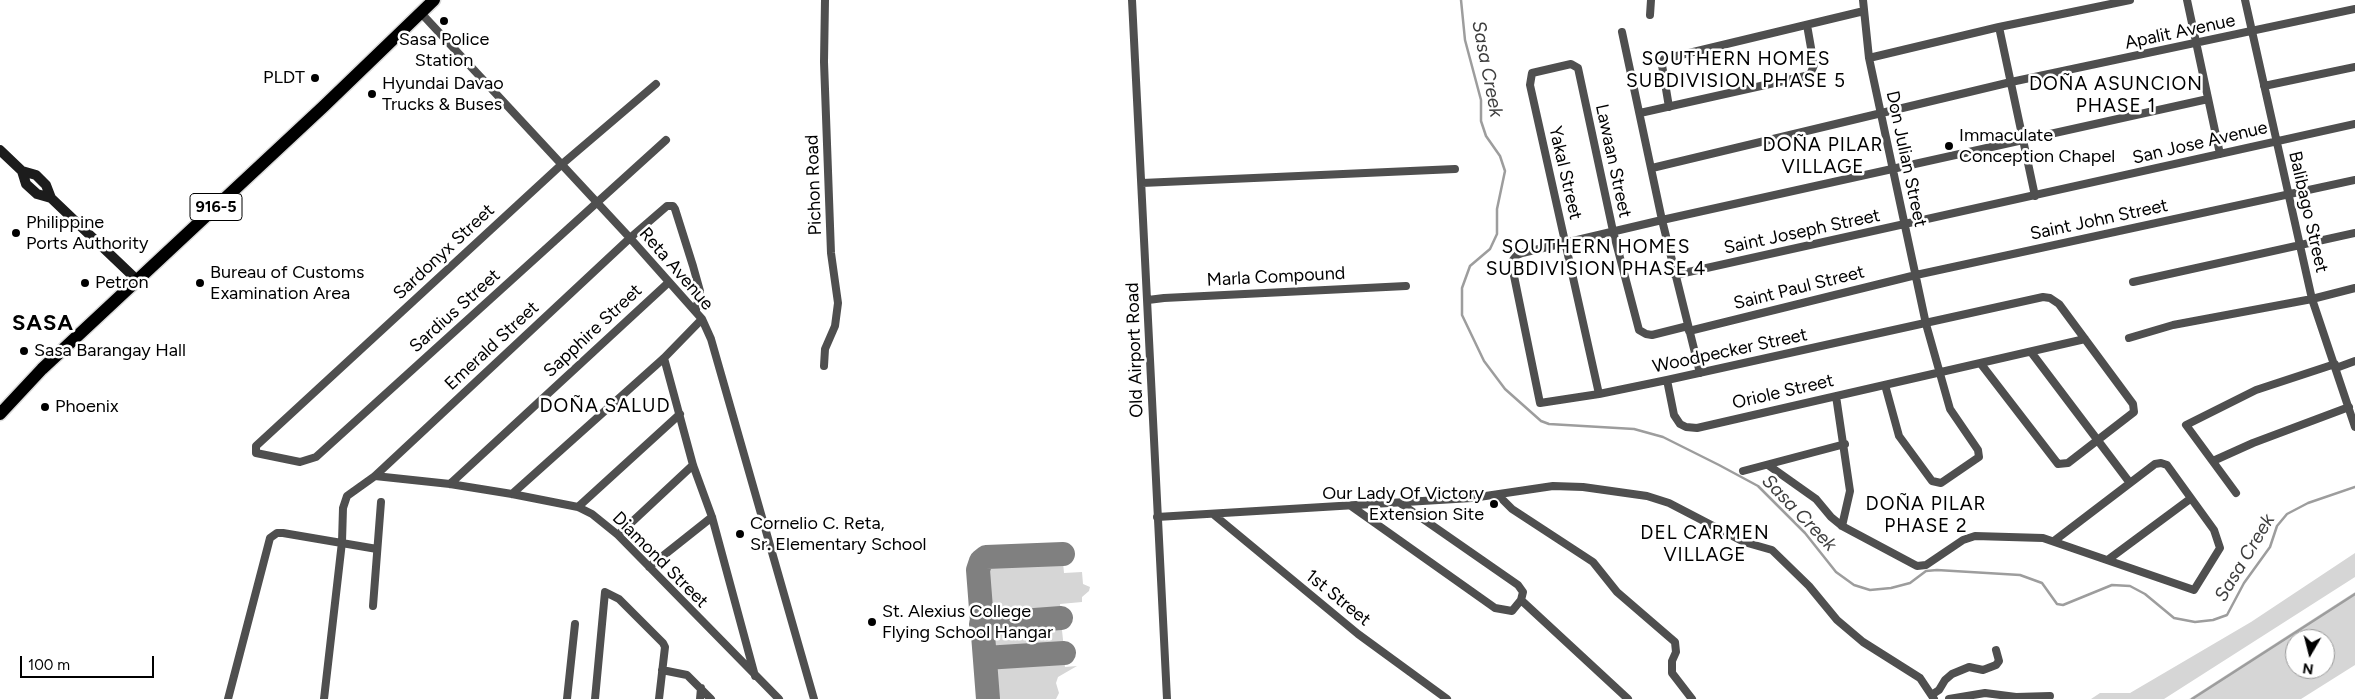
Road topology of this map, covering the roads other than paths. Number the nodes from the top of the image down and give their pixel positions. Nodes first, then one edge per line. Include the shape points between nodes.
1 (434, 0) edge
2 (825, 0) edge
3 (1132, 0) edge
4 (1651, 0) edge
5 (1864, 0) edge
6 (2130, 0) edge
7 (2187, 0) edge
8 (2245, 0) edge
9 (2355, 9) edge
10 (1864, 11) junction
11 (420, 13) junction
12 (1650, 15) dead end
13 (1807, 25) junction
14 (1999, 27) junction
15 (1622, 32) dead end
16 (2252, 32) junction
17 (2196, 44) junction
18 (1869, 58) junction
19 (1575, 65) joint
20 (2355, 67) edge
21 (2011, 82) junction
22 (656, 84) dead end
23 (2264, 86) junction
24 (2208, 99) junction
25 (1669, 107) junction
26 (1640, 113) junction
27 (1881, 113) junction
28 (2355, 124) edge
29 (2023, 138) junction
30 (666, 140) dead end
31 (2276, 141) junction
32 (0, 150) edge
33 (2220, 154) junction
34 (561, 165) junction
35 (1652, 168) junction
36 (1893, 168) junction
37 (1455, 169) dead end
38 (2355, 180) edge
39 (1142, 183) junction
40 (2288, 195) junction
41 (2035, 196) junction
42 (596, 203) junction
43 (1662, 220) junction
44 (1905, 226) junction
45 (1613, 231) junction
46 (2355, 233) edge
47 (630, 238) junction
48 (1565, 242) junction
49 (2300, 246) junction
50 (1676, 275) junction
51 (1916, 275) junction
52 (137, 280) junction
53 (668, 282) junction
54 (2133, 282) dead end
55 (1406, 286) dead end
56 (2355, 288) edge
57 (2312, 299) junction
58 (1148, 300) junction
59 (696, 310) junction
60 (702, 319) junction
61 (1926, 324) junction
62 (1689, 328) junction
63 (2129, 338) dead end
64 (2085, 339) junction
65 (2031, 352) junction
66 (664, 358) junction
67 (2355, 361) edge
68 (1981, 364) junction
69 (824, 366) dead end
70 (2336, 366) junction
71 (1700, 373) junction
72 (1939, 373) junction
73 (1667, 380) junction
74 (1885, 386) junction
75 (1599, 394) junction
76 (1836, 396) junction
77 (2349, 407) junction
78 (0, 414) edge
79 (680, 414) junction
80 (2355, 427) edge
81 (2098, 440) junction
82 (1845, 444) junction
83 (256, 446) joint
84 (2213, 461) junction
85 (693, 464) junction
86 (1768, 465) junction
87 (1743, 471) dead end
88 (375, 476) junction
89 (2130, 483) junction
90 (450, 484) junction
91 (2236, 493) dead end
92 (512, 494) junction
93 (1499, 496) junction
94 (2190, 499) junction
95 (381, 502) dead end
96 (1400, 504) junction
97 (1351, 506) junction
98 (578, 507) junction
99 (1213, 514) junction
100 (712, 517) junction
101 (1157, 517) junction
102 (1842, 526) junction
103 (618, 535) junction
104 (2054, 541) junction
105 (342, 542) junction
106 (377, 549) junction
107 (2109, 559) junction
108 (649, 567) junction
109 (1521, 600) junction
110 (372, 606) dead end
111 (575, 624) dead end
112 (1996, 650) dead end
113 (662, 670) junction
114 (756, 678) junction
115 (701, 688) junction
116 (2050, 696) dead end
117 (1933, 697) edge
118 (228, 699) edge
119 (324, 699) edge
120 (567, 699) edge
121 (594, 699) edge
122 (659, 699) edge
123 (700, 699) edge
124 (712, 699) edge
125 (779, 699) edge
126 (814, 699) edge
127 (1166, 699) edge
128 (1447, 699) edge
129 (1628, 699) edge
130 (1692, 699) edge
131 (1949, 699) edge

1 - 11 main road, 916-5
2 - 69 street, Pichon Road via 830,253 838,303 835,326 825,349
3 - 39 street, Old Airport Road
4 - 12 street
5 - 10 street, Don Julian Street
6 - 14 street
7 - 17 street
8 - 16 street, Balibago Street
9 - 16 street, Apalit Avenue
10 - 13 street
10 - 18 street, Don Julian Street
11 - 34 street, Reta Avenue
11 - 52 main road, 916-5
13 - 25 street via 1664,59 1662,65
13 - 25 street via 1814,65 1810,75
14 - 18 street
14 - 21 street
15 - 26 street
16 - 17 street, Apalit Avenue
16 - 23 street, Balibago Street
17 - 21 street, Apalit Avenue
17 - 24 street
18 - 27 street, Don Julian Street
19 - 45 street, Lawaan Street
19 - 48 street, Yakal Street via 1544,69 1530,76
20 - 23 street
21 - 27 street, Apalit Avenue
21 - 29 street
22 - 34 street, Sardonyx Street
23 - 31 street, Balibago Street
24 - 29 street
24 - 33 street
25 - 26 street
26 - 35 street
27 - 35 street, Apalit Avenue
27 - 36 street, Don Julian Street
28 - 31 street, San Jose Avenue
29 - 36 street
29 - 41 street
30 - 42 street, Sardius Street
31 - 33 street, San Jose Avenue
31 - 40 street, Balibago Street
32 - 52 street via 22,171 36,175 46,185 51,198
33 - 41 street, San Jose Avenue
34 - 42 street, Reta Avenue
34 - 83 street, Sardonyx Street
35 - 43 street
36 - 43 street
36 - 44 street, Don Julian Street
37 - 39 street
38 - 40 street, Saint John Street
39 - 58 street, Old Airport Road
40 - 49 street, Balibago Street
40 - 51 street, Saint John Street
41 - 44 street, San Jose Avenue
42 - 47 street, Reta Avenue
42 - 83 street, Sardius Street via 316,457 300,462 259,454 255,451
43 - 45 street
43 - 50 street
44 - 50 street, Saint Joseph Street
44 - 51 street, Don Julian Street
45 - 48 street
45 - 62 street, Lawaan Street via 1640,330 1652,335
46 - 49 street
47 - 53 street, Reta Avenue
47 - 59 street, Emerald Street via 665,207 673,206 700,291
47 - 88 street, Emerald Street
48 - 75 street, Yakal Street
48 - 75 street, Woodpecker Street via 1517,255 1513,265 1540,403
49 - 54 street
49 - 57 street, Balibago Street
50 - 62 street
51 - 61 street, Don Julian Street
51 - 62 street, Saint Paul Street
52 - 78 main road, 916-5 via 42,369
53 - 59 street, Reta Avenue
53 - 90 street, Sapphire Street
55 - 58 street, Marla Compound
56 - 57 street
57 - 63 street via 2172,325
57 - 70 street, Balibago Street
58 - 101 street, Old Airport Road
59 - 60 street, Reta Avenue
60 - 66 street
60 - 126 street, Reta Avenue via 711,340
61 - 64 street, Woodpecker Street via 2036,298 2050,298 2059,304
61 - 71 street, Woodpecker Street
61 - 72 street, Don Julian Street
62 - 71 street
64 - 65 street, Oriole Street
64 - 81 street via 2134,404 2135,410
65 - 68 street, Oriole Street
65 - 81 street
66 - 79 street
66 - 92 street
67 - 70 street
68 - 72 street, Oriole Street
68 - 81 street via 2058,464 2068,463
70 - 77 street, Balibago Street
70 - 84 street via 2256,390 2186,425
71 - 73 street, Woodpecker Street
72 - 74 street, Oriole Street
72 - 74 street, Don Julian Street via 1952,414 1979,455 1977,460 1938,483 1932,481 1899,436
73 - 75 street, Woodpecker Street
73 - 76 street, Oriole Street via 1674,415 1686,427 1697,428
74 - 76 street, Oriole Street
76 - 82 street
77 - 80 street, Balibago Street
77 - 84 street
79 - 85 street
79 - 98 street
81 - 89 street
82 - 86 street
82 - 102 street via 1850,491
84 - 91 street
85 - 100 street
85 - 103 street
86 - 87 street
86 - 102 street via 1816,498
88 - 90 street, Diamond Street
88 - 105 street, Emerald Street via 347,496 343,508
89 - 94 street via 2161,463 2166,465
89 - 104 street
90 - 92 street, Diamond Street
92 - 98 street, Diamond Street
93 - 96 street
93 - 117 street via 1568,486 1658,498 1739,539 1772,550 1809,586 1837,620 1863,642 1920,678
93 - 130 street via 1512,509 1598,566 1617,592 1675,642 1672,673
94 - 107 street
94 - 107 street via 2214,530 2220,548 2194,590
95 - 106 street
96 - 97 street
96 - 109 street via 1518,585 1523,592
97 - 99 street
97 - 109 street via 1481,600 1501,610 1512,611
98 - 103 street, Diamond Street
99 - 101 street
99 - 128 street, 1st Street via 1358,634
100 - 108 street
100 - 114 street
101 - 127 street, Old Airport Road
102 - 104 street via 1917,566 1926,565 1975,536
103 - 108 street, Diamond Street
104 - 107 street
105 - 106 street
105 - 118 street via 276,533 270,538
105 - 119 street, Emerald Street
106 - 110 street
108 - 114 street, Diamond Street
109 - 129 street
111 - 120 street
112 - 117 street via 1996,664 1983,670 1969,667 1952,674
113 - 115 street via 686,675
113 - 121 street via 663,643 619,599 605,592
113 - 122 street
114 - 125 street, Diamond Street
115 - 123 street
115 - 124 street
116 - 131 street via 2016,697 1985,692

